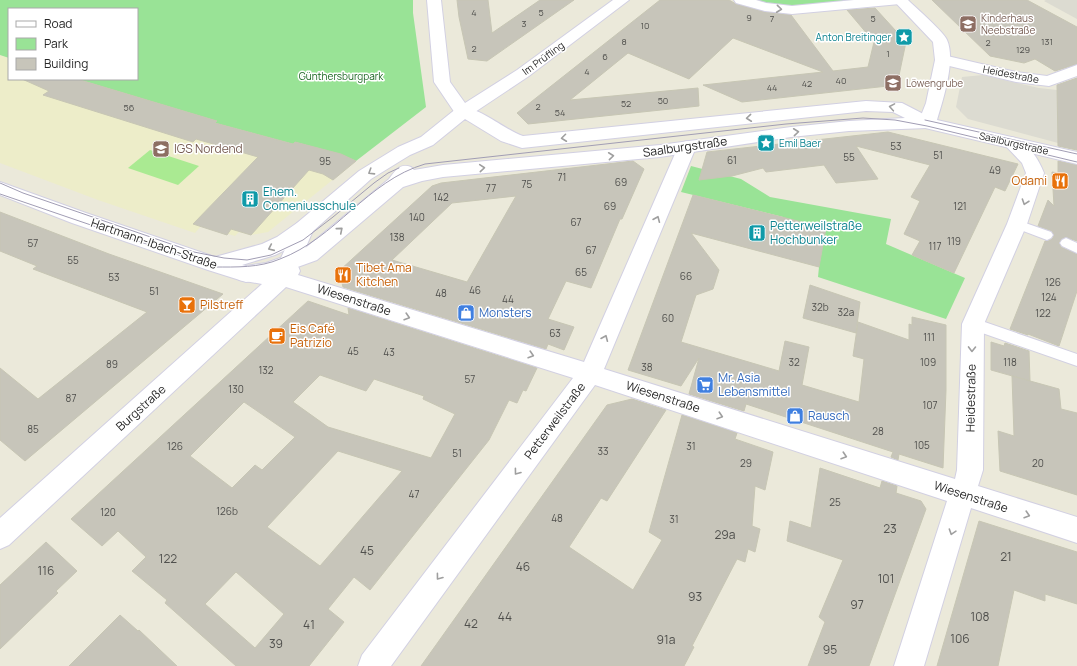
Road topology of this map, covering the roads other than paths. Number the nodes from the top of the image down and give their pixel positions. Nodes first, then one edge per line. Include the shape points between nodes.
1 (434, 0) edge
2 (622, 0) edge
3 (741, 0) edge
4 (900, 0) edge
5 (943, 60) junction
6 (1077, 70) edge
7 (462, 112) junction
8 (927, 123) junction
9 (427, 141) junction
10 (1012, 143) junction
11 (688, 147) junction
12 (1077, 158) edge
13 (443, 171) junction
14 (396, 183) junction
15 (2, 191) edge
16 (1017, 224) junction
17 (304, 228) junction
18 (1047, 235) dead end
19 (215, 265) junction
20 (285, 270) junction
21 (246, 274) joint
22 (973, 324) junction
23 (1077, 360) edge
24 (590, 374) junction
25 (963, 495) junction
26 (1077, 530) edge
27 (0, 536) edge
28 (373, 666) edge
29 (909, 666) edge

1 - 7 street via 442,82
2 - 7 street, Im Prüfling via 523,73
3 -> 4 street via 765,7 792,10
4 - 5 street via 940,41
5 - 6 street, Heidestraße via 1016,77 1049,81
5 - 8 street
8 -> 7 street, Saalburgstraße via 896,107 866,106 522,142 507,137
7 - 9 street, Burgstraße
8 - 10 street, Saalburgstraße
11 -> 8 street, Saalburgstraße via 849,126
9 - 13 street via 426,159
9 - 14 street, Burgstraße
9 -> 17 street, Burgstraße via 404,151 365,175
10 - 12 street, Saalburgstraße
10 -> 16 street, Heidestraße via 1030,160 1035,173
13 -> 11 street, Saalburgstraße via 557,162
24 -> 11 street, Petterweilstraße
13 - 14 street, Saalburgstraße via 419,175
20 -> 14 street, Burgstraße via 310,255
15 - 19 street, Hartmann-Ibach-Straße
16 - 18 lane
16 - 22 street, Heidestraße
17 -> 19 street, Burgstraße via 268,250
17 - 20 street, Burgstraße
19 - 21 street, Hartmann-Ibach-Straße
20 - 21 street, Wiesenstraße
20 -> 24 street, Wiesenstraße
20 - 27 street, Burgstraße via 251,308
22 - 23 lane
22 -> 25 street, Heidestraße via 970,470
24 -> 25 street, Wiesenstraße
24 -> 28 street, Petterweilstraße
25 -> 26 street, Wiesenstraße
25 -> 29 street, Heidestraße

